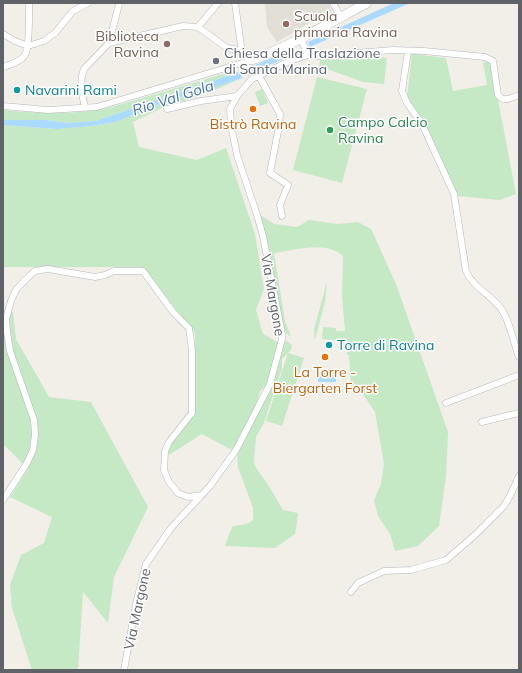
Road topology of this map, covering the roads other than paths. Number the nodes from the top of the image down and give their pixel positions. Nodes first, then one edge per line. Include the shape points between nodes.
1 (29, 3) edge
2 (88, 3) edge
3 (118, 3) edge
4 (218, 3) edge
5 (235, 3) edge
6 (333, 3) edge
7 (367, 3) edge
8 (340, 16) junction
9 (198, 27) junction
10 (3, 34) edge
11 (109, 43) junction
12 (28, 46) junction
13 (304, 47) junction
14 (408, 51) junction
15 (242, 53) junction
16 (287, 54) junction
17 (252, 60) junction
18 (3, 67) edge
19 (259, 76) junction
20 (519, 95) edge
21 (237, 96) junction
22 (3, 106) edge
23 (85, 108) junction
24 (168, 109) dead end
25 (282, 216) dead end
26 (519, 357) edge
27 (519, 375) edge
28 (446, 403) dead end
29 (519, 412) edge
30 (482, 422) dead end
31 (519, 476) edge
32 (202, 496) junction
33 (3, 500) edge
34 (351, 592) dead end
35 (124, 670) edge

1 - 12 street
2 - 12 street via 73,11 55,33 44,41
3 - 11 street
4 - 9 street
5 - 15 street
6 - 8 street
7 - 8 street
8 - 13 street
9 - 11 street via 183,26
9 - 15 street via 227,48
10 - 12 street
11 - 23 street via 82,73
12 - 18 street via 25,55
13 - 14 street, Via Margone via 318,56
13 - 16 street
13 - 16 street, Via Margone
14 - 20 street, Via Margone via 485,58 493,61 500,99 505,100
14 - 26 street via 402,91 422,124 454,194 466,271 474,284 502,311
15 - 17 street
16 - 17 street
16 - 19 street, Via Margone
17 - 23 street via 97,107
19 - 21 street, Via Margone via 247,84
19 - 25 street via 280,114 270,173 288,185 280,205
21 - 24 street
21 - 32 street, Via Margone via 230,109 231,125 263,236 282,337 270,384 254,417 230,459
22 - 23 street via 48,110
27 - 28 street
29 - 30 street
31 - 34 street via 504,506 446,560 411,570 384,571 358,583
32 - 33 street via 188,497 178,493 164,470 165,451 169,442 192,413 190,328 173,312 143,271 114,271 95,276 48,269 35,271 16,290 6,319 10,351 34,420 35,435 33,450 27,463
32 - 35 street, Via Margone via 171,528 146,564

